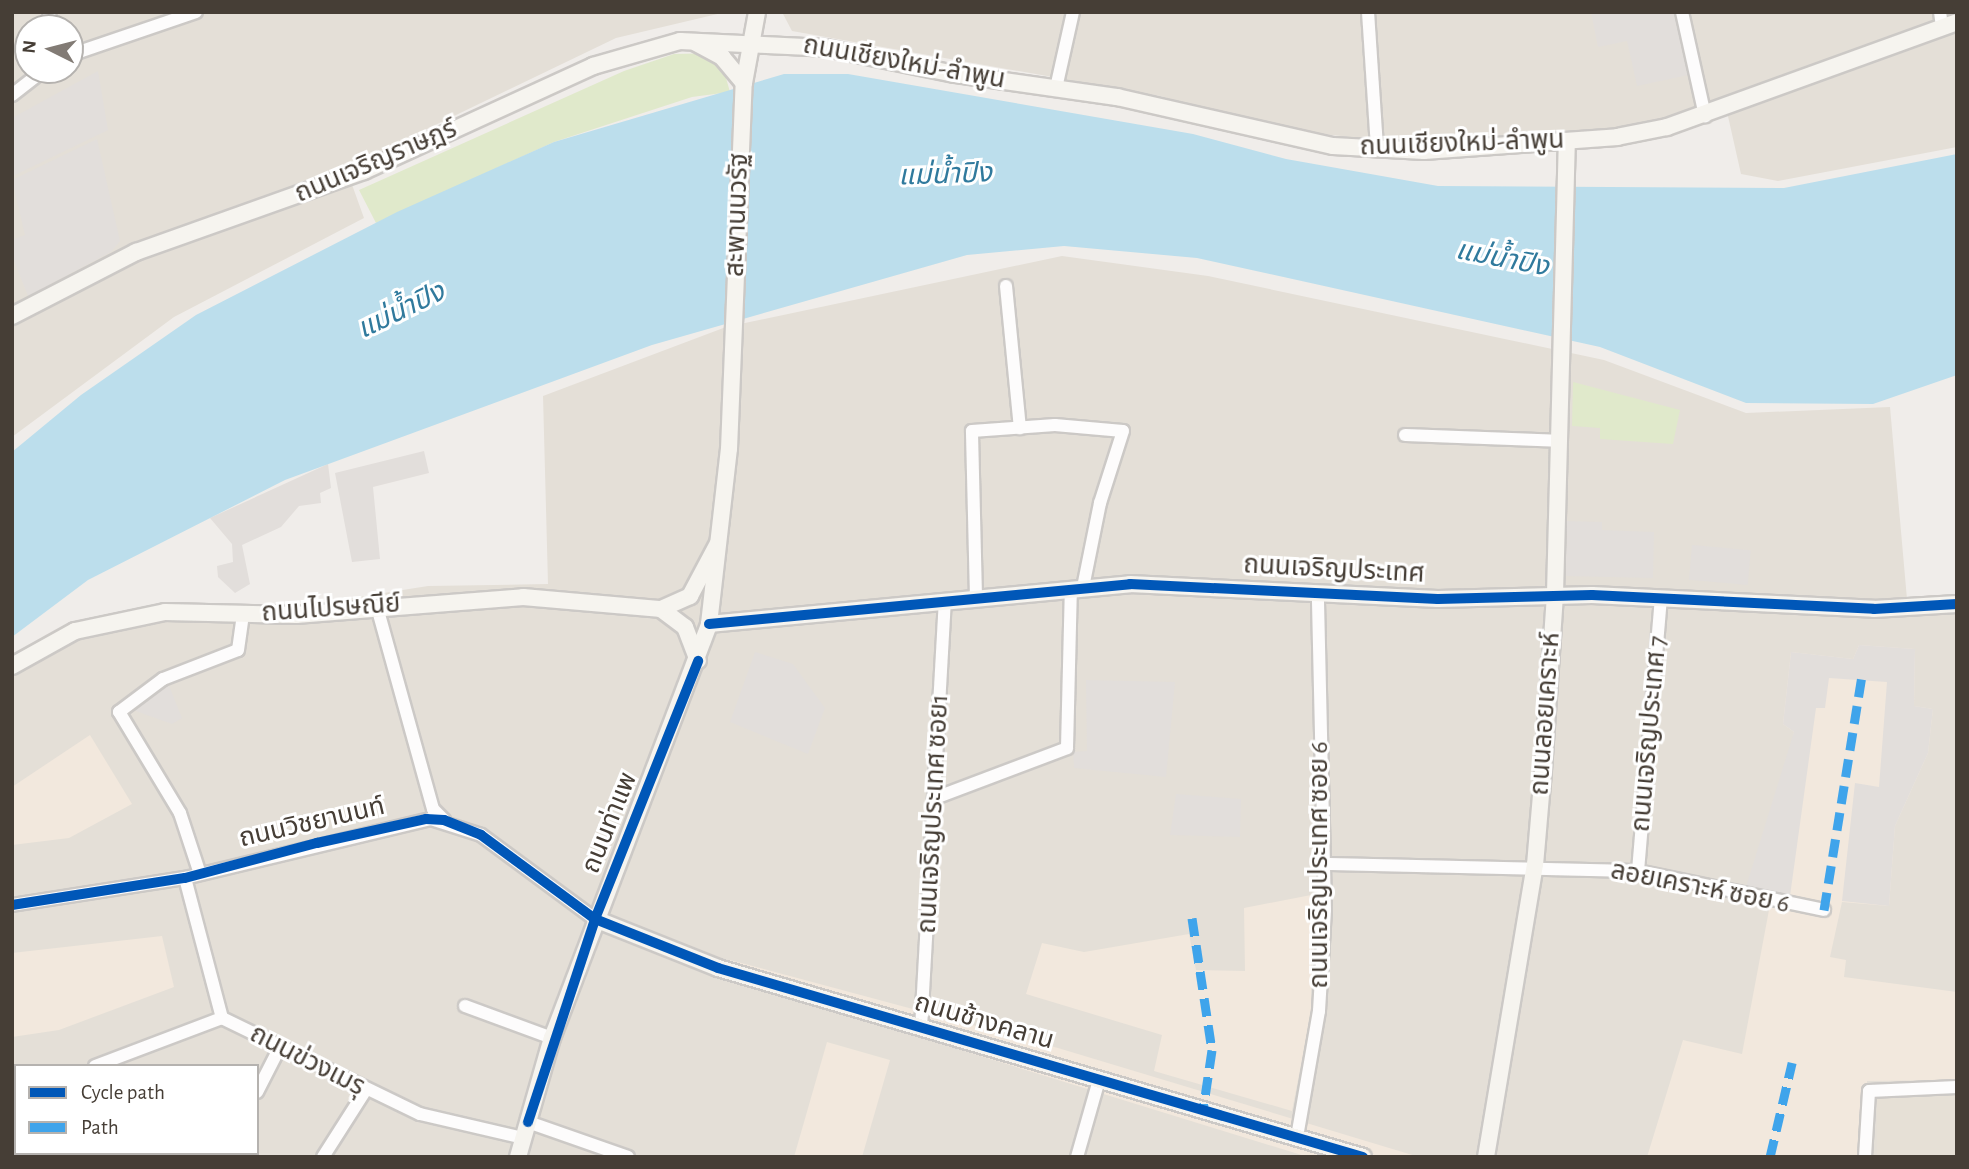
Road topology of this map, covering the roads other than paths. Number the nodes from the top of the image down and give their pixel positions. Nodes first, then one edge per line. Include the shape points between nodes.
1 (196, 12) edge
2 (757, 12) edge
3 (1073, 12) edge
4 (1368, 12) edge
5 (1682, 12) edge
6 (1946, 20) edge
7 (680, 40) junction
8 (748, 41) junction
9 (84, 50) edge
10 (744, 83) junction
11 (26, 84) edge
12 (1056, 88) junction
13 (12, 95) edge
14 (1705, 116) junction
15 (1567, 142) junction
16 (1377, 149) junction
17 (1006, 286) dead end
18 (12, 316) edge
19 (733, 347) joint
20 (1020, 428) junction
21 (1405, 436) dead end
22 (1558, 442) junction
23 (719, 540) junction
24 (1077, 588) junction
25 (1318, 592) junction
26 (1555, 594) junction
27 (976, 597) junction
28 (1661, 597) junction
29 (945, 600) junction
30 (1957, 604) edge
31 (377, 607) junction
32 (662, 609) junction
33 (243, 614) junction
34 (709, 624) junction
35 (698, 661) junction
36 (12, 666) edge
37 (935, 799) junction
38 (429, 814) junction
39 (1325, 864) junction
40 (1535, 865) junction
41 (1638, 871) junction
42 (200, 874) junction
43 (185, 878) junction
44 (12, 905) edge
45 (1824, 910) dead end
46 (595, 919) junction
47 (465, 1006) dead end
48 (222, 1018) junction
49 (921, 1028) junction
50 (552, 1038) junction
51 (280, 1047) junction
52 (100, 1064) edge
53 (1099, 1080) junction
54 (1957, 1087) edge
55 (259, 1088) edge
56 (365, 1091) junction
57 (526, 1130) junction
58 (1297, 1137) junction
59 (323, 1157) edge
60 (518, 1157) edge
61 (628, 1157) edge
62 (1077, 1157) edge
63 (1363, 1157) edge
64 (1486, 1157) edge
65 (1865, 1157) edge

1 - 9 street
2 - 8 street, สะพานนวรัฐ
3 - 12 street
4 - 16 street
5 - 14 street
6 - 14 street, ถนนเชียงใหม่-ลำพูน
7 - 8 street, ถนนเจริญราษฎร์
7 - 10 street via 710,48
7 - 18 street, ถนนเจริญราษฎร์ via 593,66 364,171 136,252
8 - 10 street, สะพานนวรัฐ
8 - 12 street, ถนนเชียงใหม่-ลำพูน via 826,48
10 - 19 street, สะพานนวรัฐ
11 - 13 street
12 - 16 street, ถนนเชียงใหม่-ลำพูน via 1282,137
14 - 15 street, ถนนเชียงใหม่-ลำพูน via 1617,137
15 - 16 street, ถนนเชียงใหม่-ลำพูน
15 - 22 street, ถนนลอยเคราะห์
17 - 20 street
19 - 23 street, ถนนท่าแพ
20 - 24 street via 1098,425 1123,430
20 - 27 street via 972,431
21 - 22 street
22 - 26 street, ถนนลอยเคราะห์
23 - 32 street via 690,596
23 - 34 street, ถนนท่าแพ
24 - 25 street, ถนนเจริญประเทศ
24 - 27 street, ถนนเจริญประเทศ
24 - 37 street via 1067,748
25 - 26 street, ถนนเจริญประเทศ via 1438,599
25 - 39 street, ถนนเจริญประเทศ ซอย 6
26 - 28 street, ถนนเจริญประเทศ
26 - 40 street, ถนนลอยเคราะห์
27 - 29 street, ถนนเจริญประเทศ
28 - 30 street, ถนนเจริญประเทศ via 1834,608
28 - 41 street, ถนนเจริญประเทศ 7
29 - 34 street, ถนนเจริญประเทศ
29 - 37 street, ถนนเจริญประเทศ ซอย1
31 - 32 street, ถนนไปรษณีย์ via 523,597
31 - 33 street, ถนนไปรษณีย์
31 - 38 street
32 - 35 street via 685,627
33 - 36 street, ถนนไปรษณีย์ via 178,611 110,621 42,645
33 - 42 street via 238,650 163,680 119,712 180,813
34 - 35 street, ถนนท่าแพ
35 - 46 street, ถนนท่าแพ
37 - 49 street, ถนนเจริญประเทศ ซอย1
38 - 42 street, ถนนวิชยานนท์
38 - 46 street via 481,835
39 - 40 street, ลอยเคราะห์ ซอย 6
39 - 58 street, ถนนเจริญประเทศ ซอย 6 via 1319,1011
40 - 41 street, ลอยเคราะห์ ซอย 6
40 - 64 street, ถนนลอยเคราะห์
41 - 45 street, ลอยเคราะห์ ซอย 6
42 - 43 street, ถนนวิชยานนท์
43 - 44 street, ถนนวิชยานนท์
43 - 48 street
46 - 49 street, ถนนช้างคลาน via 718,968
46 - 50 street, ถนนท่าแพ
47 - 50 street
48 - 51 street, ถนนข่วงเมรุ
48 - 52 street, ถนนข่วงเมรุ
49 - 53 street, ถนนช้างคลาน
50 - 57 street, ถนนท่าแพ
51 - 55 street
51 - 56 street, ถนนข่วงเมรุ
53 - 58 street, ถนนช้างคลาน
53 - 62 street
54 - 65 street via 1869,1091
56 - 57 street, ถนนข่วงเมรุ via 420,1114
56 - 59 street
57 - 60 street, ถนนท่าแพ
57 - 61 street, ถนนข่วงเมรุ
58 - 63 street, ถนนช้างคลาน

